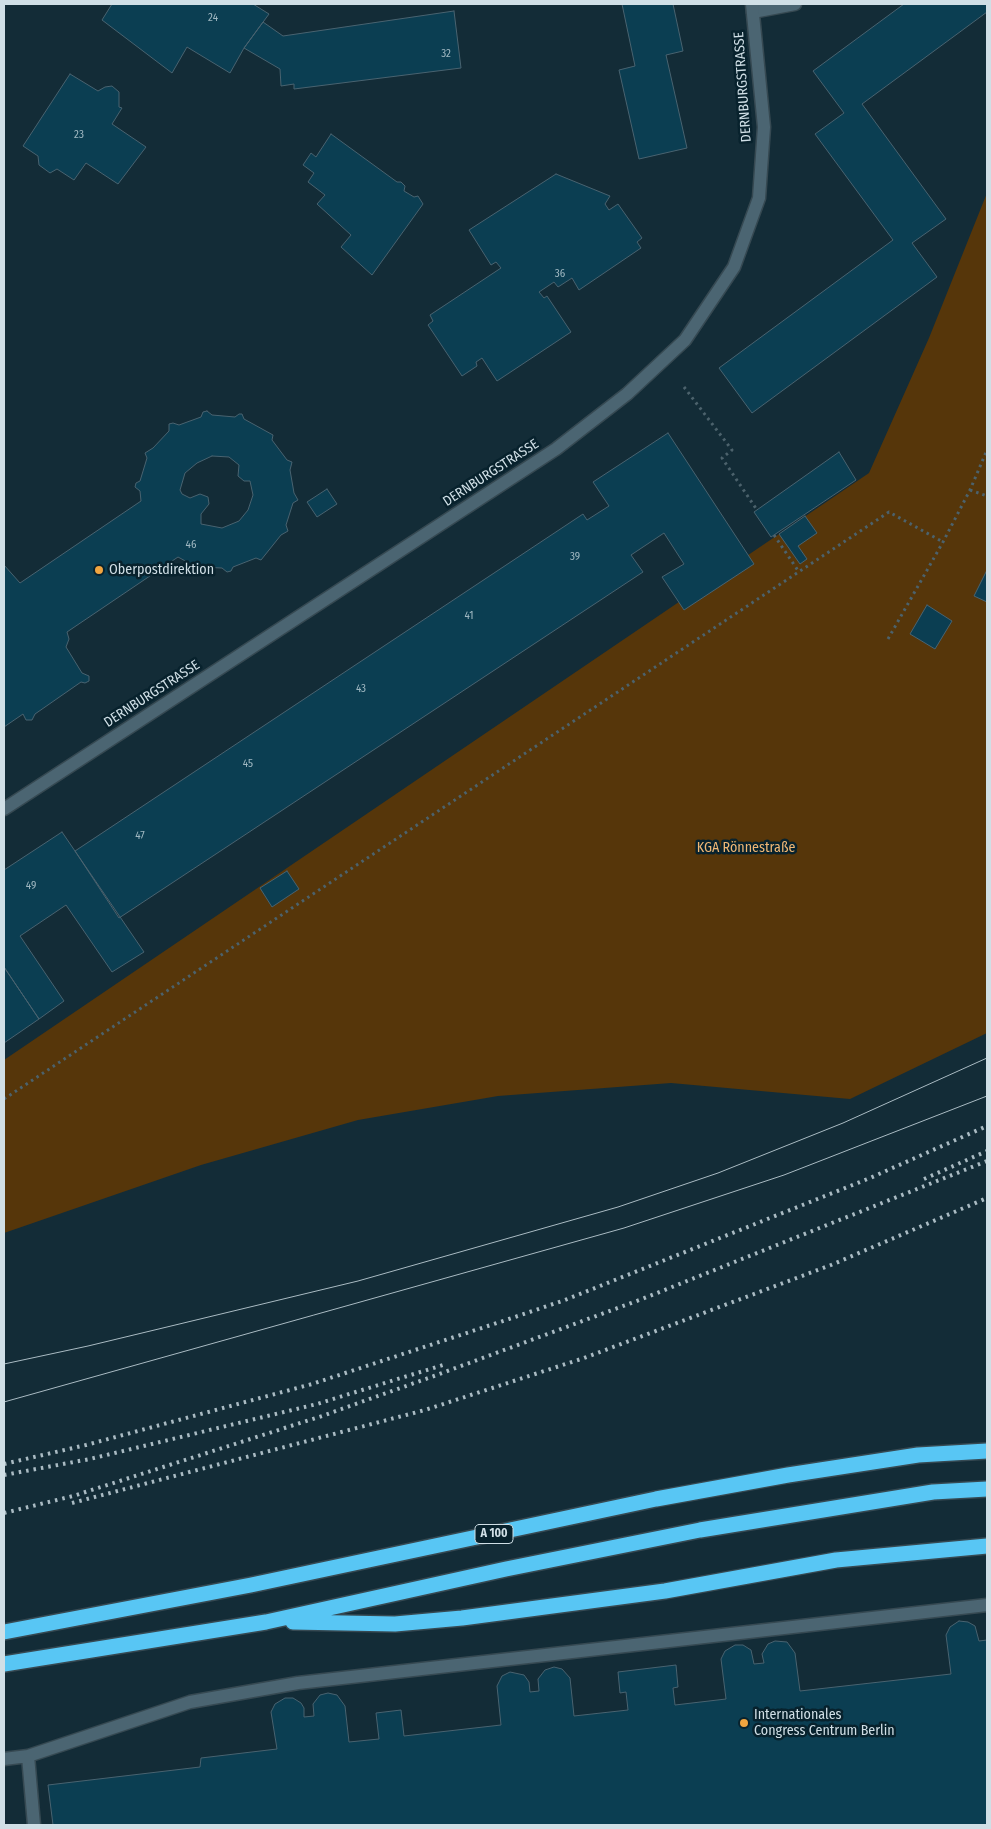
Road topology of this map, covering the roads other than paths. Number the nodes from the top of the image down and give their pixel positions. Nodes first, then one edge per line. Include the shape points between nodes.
1 (795, 4) edge
2 (752, 8) edge
3 (4, 810) edge
4 (987, 1451) edge
5 (987, 1489) edge
6 (987, 1546) edge
7 (987, 1605) edge
8 (266, 1622) junction
9 (4, 1632) edge
10 (4, 1664) edge
11 (28, 1756) junction
12 (4, 1759) edge
13 (34, 1825) edge

1 - 2 street
2 - 3 street, DERNBURGSTRASSE via 764,127 759,198 734,267 685,340 627,394 556,448
4 - 9 highway, A 100 via 918,1455 788,1475
5 - 8 highway via 933,1492 700,1530 506,1568
6 - 8 highway via 836,1560 665,1592 462,1618 394,1624
7 - 11 street via 298,1683 190,1702
8 - 10 highway
11 - 12 street
11 - 13 street

